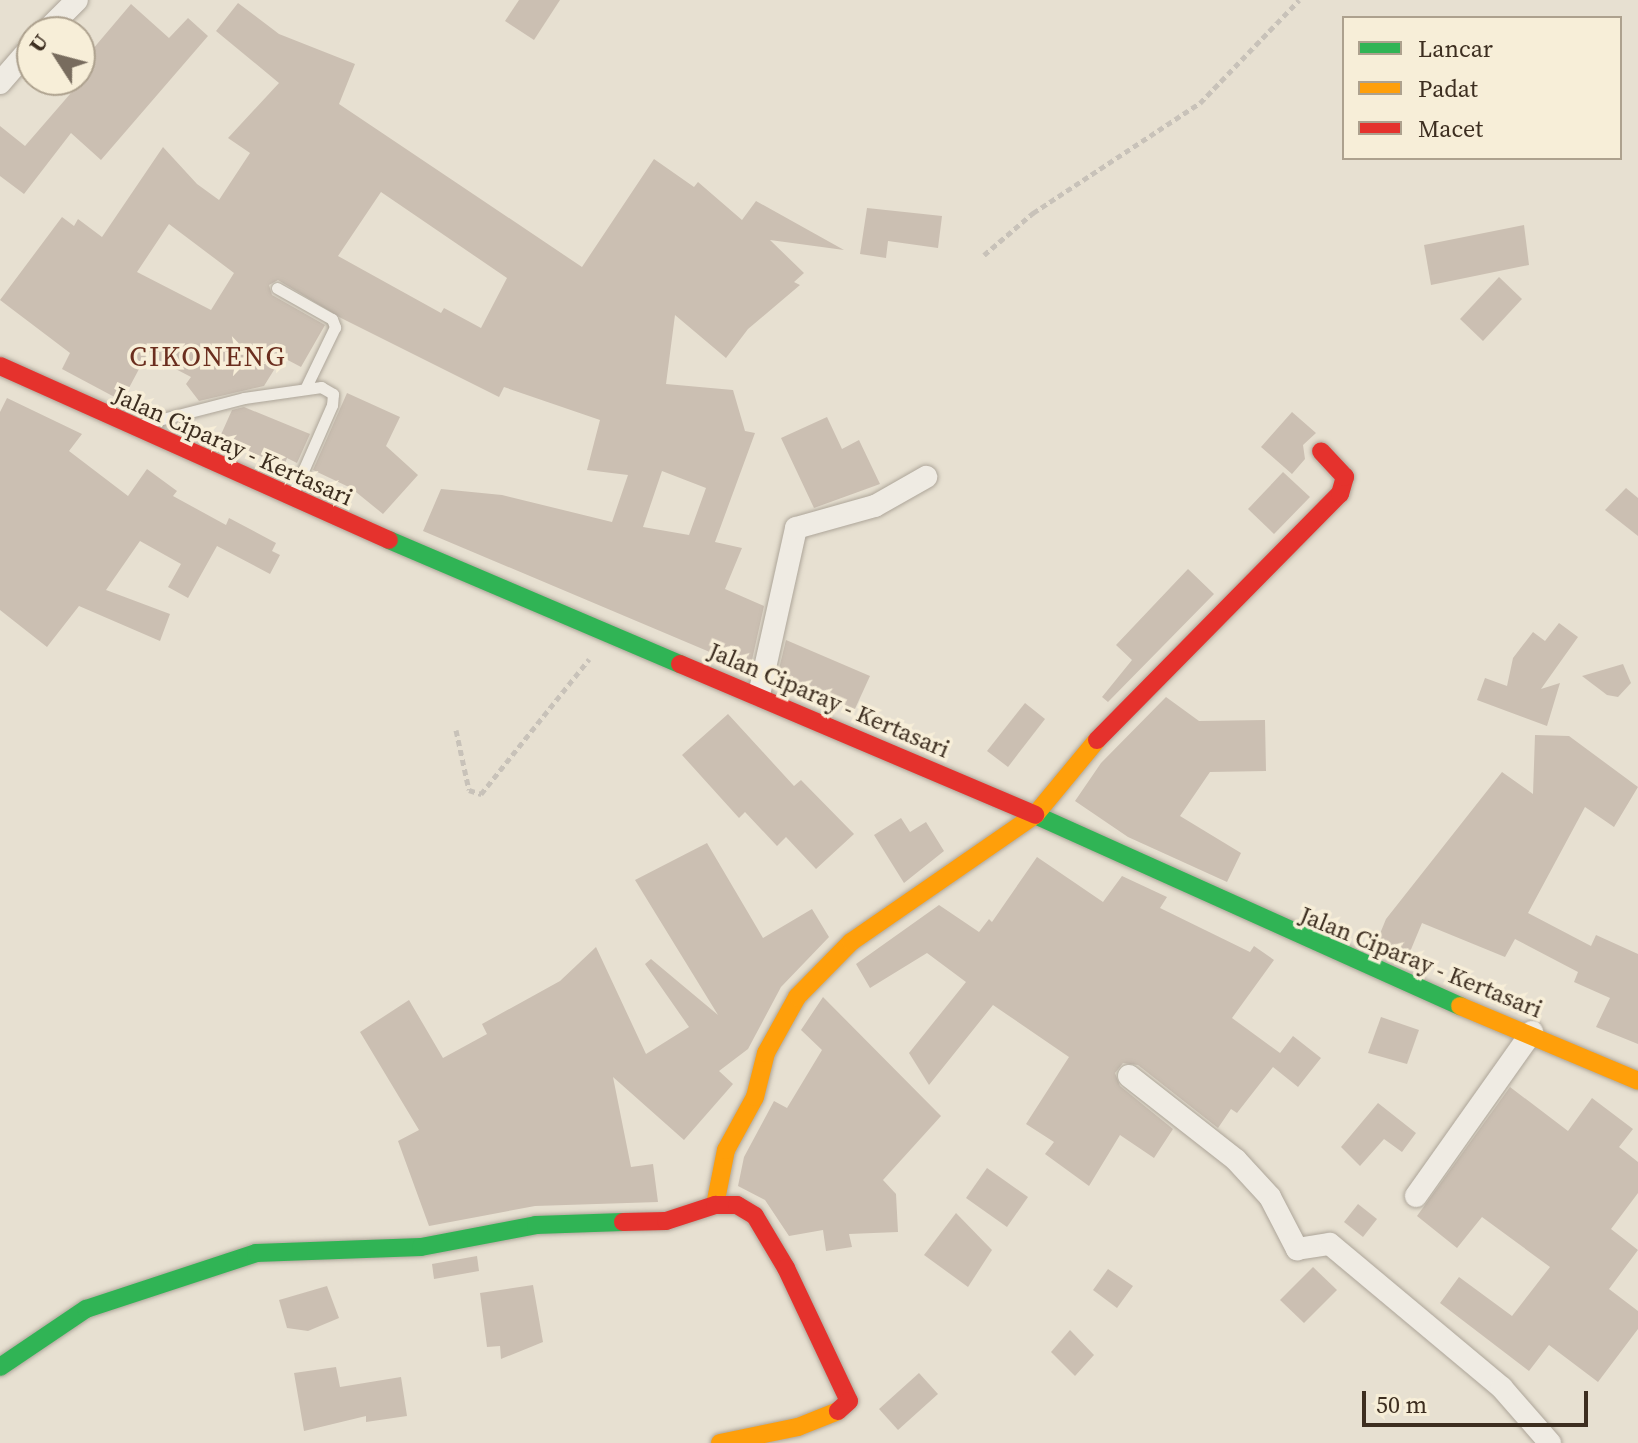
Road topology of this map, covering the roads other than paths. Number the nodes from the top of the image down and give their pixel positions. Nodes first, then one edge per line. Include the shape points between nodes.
1 (77, 0) edge
2 (61, 16) edge
3 (16, 64) edge
4 (0, 83) edge
5 (277, 288) dead end
6 (0, 366) edge
7 (306, 387) junction
8 (130, 427) junction
9 (1321, 451) dead end
10 (926, 477) dead end
11 (291, 498) junction
12 (759, 695) junction
13 (1035, 815) junction
14 (1532, 1032) junction
15 (1129, 1076) dead end
16 (1638, 1081) edge
17 (1416, 1196) dead end
18 (715, 1205) junction
19 (0, 1367) edge
20 (720, 1443) edge
21 (1550, 1443) edge

1 - 2 street
3 - 4 street
5 - 7 lane via 332,319 335,327
6 - 8 street, Jalan Ciparay - Kertasari
7 - 8 lane
7 - 11 lane via 333,394 332,405
8 - 11 street, Jalan Ciparay - Kertasari
9 - 13 street via 1345,477 1340,494 1087,750
10 - 12 street via 875,506 796,528
11 - 12 street, Jalan Ciparay - Kertasari
12 - 13 street, Jalan Ciparay - Kertasari
13 - 14 street, Jalan Ciparay - Kertasari via 1319,947
13 - 18 street via 851,942 815,974 778,1025 755,1097 726,1150
14 - 16 street, Jalan Ciparay - Kertasari
14 - 17 street
15 - 21 street via 1236,1160 1270,1197 1297,1249 1330,1244 1502,1388
18 - 19 street via 666,1221 536,1225 421,1247 256,1253 86,1309
18 - 20 street via 737,1205 755,1216 832,1357 849,1401 846,1408 798,1427

